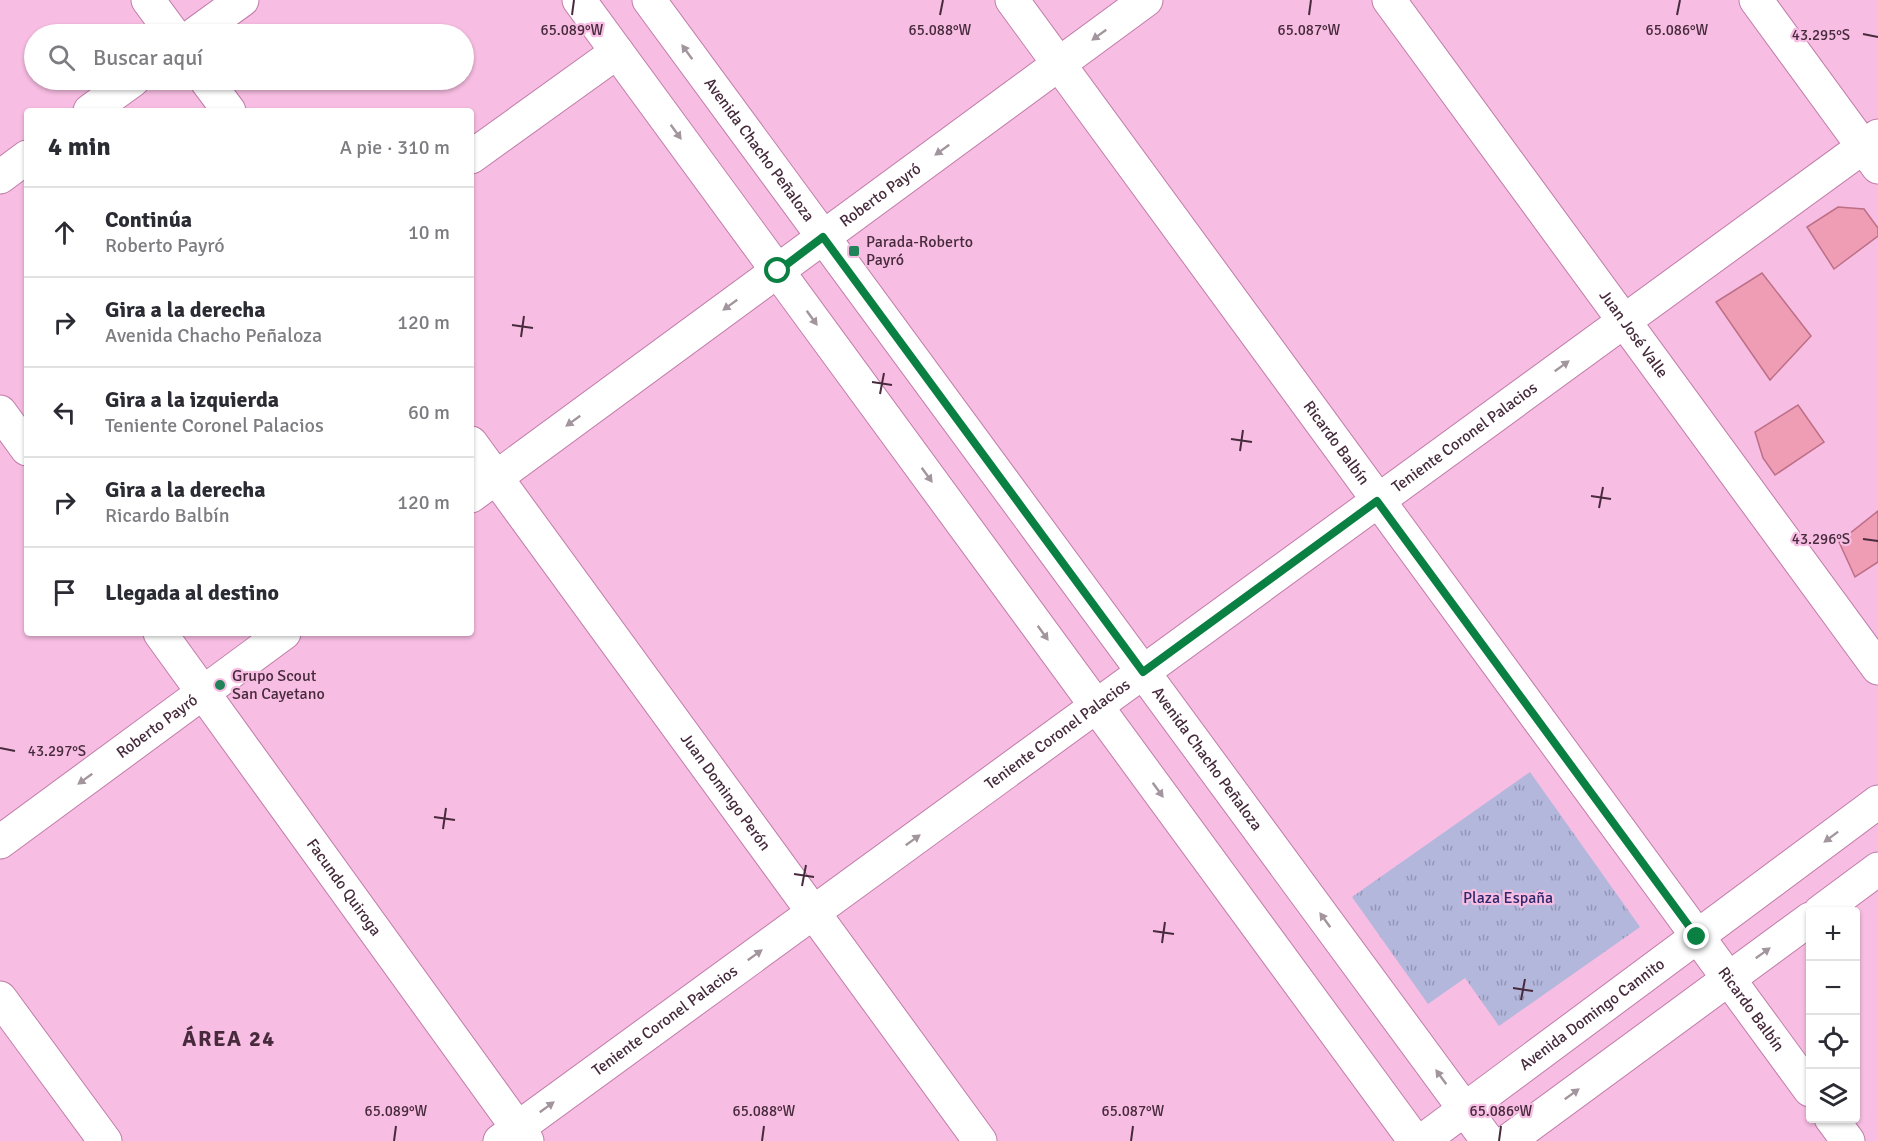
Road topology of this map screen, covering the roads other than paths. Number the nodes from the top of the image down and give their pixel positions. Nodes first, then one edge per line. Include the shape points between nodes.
1 (148, 0) edge
2 (242, 0) edge
3 (579, 0) edge
4 (649, 0) edge
5 (1012, 0) edge
6 (1146, 0) edge
7 (1389, 0) edge
8 (1756, 0) edge
9 (166, 24) edge
10 (209, 24) edge
11 (617, 52) junction
12 (1059, 64) junction
13 (119, 90) edge
14 (213, 90) edge
15 (94, 108) edge
16 (227, 108) edge
17 (1873, 150) edge
18 (474, 155) edge
19 (24, 159) edge
20 (0, 177) edge
21 (823, 237) junction
22 (778, 271) junction
23 (1624, 321) junction
24 (0, 412) edge
25 (24, 445) edge
26 (474, 453) edge
27 (484, 487) edge
28 (1377, 501) junction
29 (162, 636) edge
30 (280, 636) edge
31 (1878, 668) edge
32 (1143, 672) junction
33 (203, 693) junction
34 (1096, 706) junction
35 (1878, 802) edge
36 (0, 842) edge
37 (1878, 869) edge
38 (1827, 907) edge
39 (813, 912) junction
40 (1806, 922) edge
41 (1697, 937) junction
42 (1728, 980) junction
43 (0, 998) edge
44 (1806, 1085) edge
45 (1465, 1109) junction
46 (1835, 1123) edge
47 (515, 1137) edge
48 (105, 1141) edge
49 (980, 1141) edge
50 (1415, 1141) edge
51 (1422, 1141) edge
52 (1488, 1141) edge
53 (1508, 1141) edge
54 (1848, 1141) edge

1 - 9 street
2 - 10 street
3 - 11 street
21 -> 4 street, Avenida Chacho Peñaloza
5 - 12 street, Ricardo Balbín
6 -> 12 street, Roberto Payró
7 - 23 street, Juan José Valle
8 - 17 street
11 - 18 street
11 -> 22 street
12 -> 21 street, Roberto Payró
12 - 28 street, Ricardo Balbín
13 - 15 street
14 - 16 street
17 - 23 street, Teniente Coronel Palacios
19 - 20 street
21 - 22 street, Roberto Payró
21 - 32 street, Avenida Chacho Peñaloza
22 -> 27 street, Roberto Payró
22 -> 34 street
28 -> 23 street, Teniente Coronel Palacios
23 - 31 street, Juan José Valle
24 - 25 street
26 - 27 street, Juan Domingo Perón
27 - 39 street, Juan Domingo Perón
28 - 32 street, Teniente Coronel Palacios
28 - 41 street, Ricardo Balbín
29 - 33 street, Facundo Quiroga
30 - 33 street, Roberto Payró
32 - 34 street, Teniente Coronel Palacios
45 -> 32 street, Avenida Chacho Peñaloza
33 -> 36 street, Roberto Payró
33 - 47 street, Facundo Quiroga
39 -> 34 street, Teniente Coronel Palacios
34 -> 50 street
35 -> 41 street, Avenida Domingo Cannito
37 - 38 street
47 -> 39 street, Teniente Coronel Palacios
39 - 49 street, Juan Domingo Perón
42 -> 40 street
41 - 42 street, Ricardo Balbín
41 - 45 street, Avenida Domingo Cannito
42 - 44 street, Ricardo Balbín
53 -> 42 street
43 - 48 street
45 - 51 street, Avenida Domingo Cannito
45 - 52 street, Avenida Chacho Peñaloza
46 - 54 street

